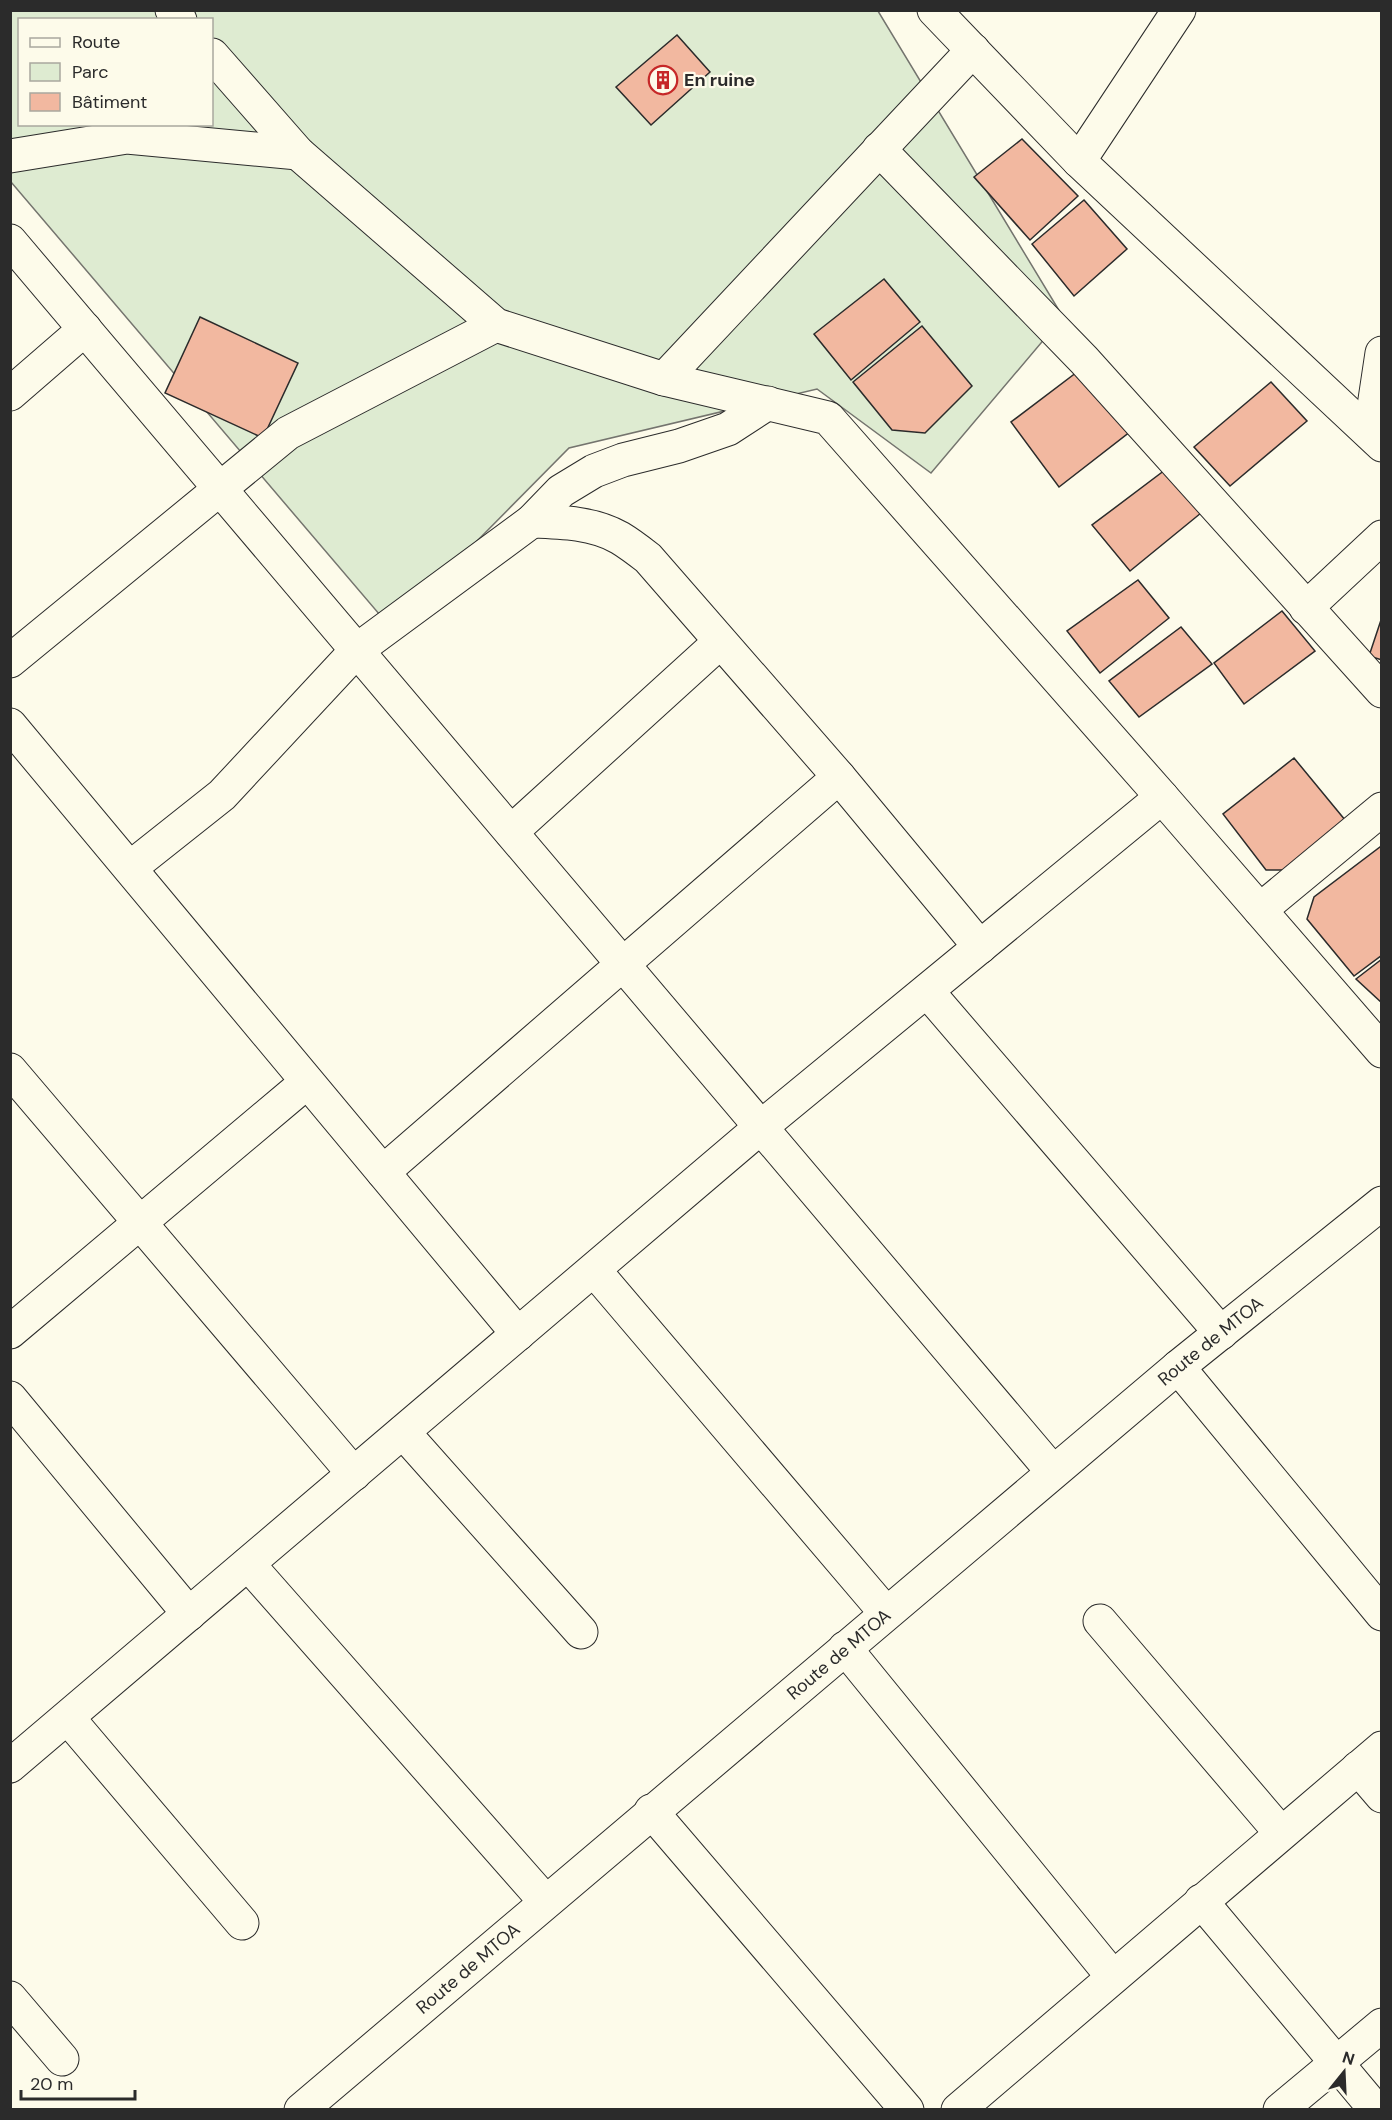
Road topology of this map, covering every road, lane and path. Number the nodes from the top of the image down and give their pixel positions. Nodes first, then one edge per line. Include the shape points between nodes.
1 (934, 10) edge
2 (1179, 10) edge
3 (973, 50) junction
4 (213, 56) edge
5 (879, 149) junction
6 (297, 153) junction
7 (10, 156) edge
8 (1079, 161) junction
9 (10, 241) edge
10 (496, 325) junction
11 (85, 329) junction
12 (1382, 353) edge
13 (664, 379) junction
14 (10, 394) edge
15 (768, 403) junction
16 (1376, 439) edge
17 (220, 489) junction
18 (532, 521) junction
19 (1382, 537) edge
20 (1306, 608) junction
21 (720, 642) junction
22 (357, 650) junction
23 (10, 661) edge
24 (1382, 691) edge
25 (10, 725) edge
26 (840, 777) junction
27 (1162, 796) junction
28 (1382, 809) edge
29 (511, 832) junction
30 (130, 868) junction
31 (1260, 910) junction
32 (980, 946) junction
33 (623, 964) junction
34 (927, 991) junction
35 (1382, 1051) edge
36 (10, 1070) edge
37 (307, 1082) junction
38 (761, 1127) junction
39 (383, 1172) junction
40 (1382, 1203) edge
41 (141, 1223) junction
42 (594, 1270) junction
43 (10, 1332) edge
44 (1221, 1333) junction
45 (518, 1334) junction
46 (1178, 1367) junction
47 (10, 1398) edge
48 (403, 1432) junction
49 (1053, 1472) junction
50 (354, 1474) junction
51 (248, 1564) junction
52 (886, 1613) junction
53 (189, 1614) junction
54 (1382, 1614) edge
55 (1100, 1621) dead end
56 (581, 1632) dead end
57 (845, 1648) junction
58 (68, 1718) junction
59 (14, 1756) edge
60 (1370, 1758) edge
61 (1382, 1796) edge
62 (651, 1811) junction
63 (1281, 1833) junction
64 (545, 1901) junction
65 (1201, 1901) junction
66 (242, 1923) dead end
67 (1113, 1977) junction
68 (10, 1998) edge
69 (1382, 2025) edge
70 (62, 2059) dead end
71 (1336, 2063) junction
72 (301, 2109) edge
73 (907, 2109) edge
74 (958, 2109) edge
75 (1280, 2109) edge
76 (1376, 2109) edge

1 - 3 street
2 - 8 street
3 - 5 street
3 - 8 street
4 - 6 street
5 - 13 street
5 - 20 street via 1084,360
6 - 7 street via 127,137
6 - 10 street
8 - 16 street
9 - 11 street
10 - 13 street
10 - 17 street via 288,434
11 - 14 street
11 - 17 street
12 - 16 street
13 - 15 street
15 - 18 street via 728,429 594,471 561,491
15 - 27 street via 828,418
17 - 22 street
17 - 23 street
18 - 21 street via 564,522 619,538 648,558
18 - 22 street
19 - 20 street
20 - 24 street
21 - 26 street
21 - 29 street
22 - 29 street
22 - 30 street via 222,795
25 - 30 street
26 - 32 street
26 - 33 street
27 - 31 street
27 - 32 street
28 - 31 street
29 - 33 street
30 - 37 street
31 - 35 street
32 - 34 street
33 - 38 street
33 - 39 street
34 - 38 street
34 - 44 street
36 - 41 street
37 - 39 street
37 - 41 street
38 - 42 street
38 - 49 street
39 - 45 street
40 - 44 street, Route de MTOA
41 - 43 street
41 - 50 street
42 - 45 street
42 - 52 street
44 - 46 street, Route de MTOA
45 - 48 street
46 - 49 street, Route de MTOA
46 - 54 street
47 - 53 street
48 - 50 street
48 - 56 street
49 - 52 street, Route de MTOA
50 - 51 street
51 - 53 street
51 - 64 street
52 - 57 street, Route de MTOA
53 - 58 street
55 - 63 street
57 - 62 street, Route de MTOA
57 - 67 street
58 - 59 street
58 - 66 street
60 - 61 street
60 - 63 street
62 - 64 street, Route de MTOA
62 - 73 street
63 - 65 street
64 - 72 street, Route de MTOA
65 - 67 street
65 - 71 street
67 - 74 street
68 - 70 street
69 - 71 street
71 - 75 street
71 - 76 street

